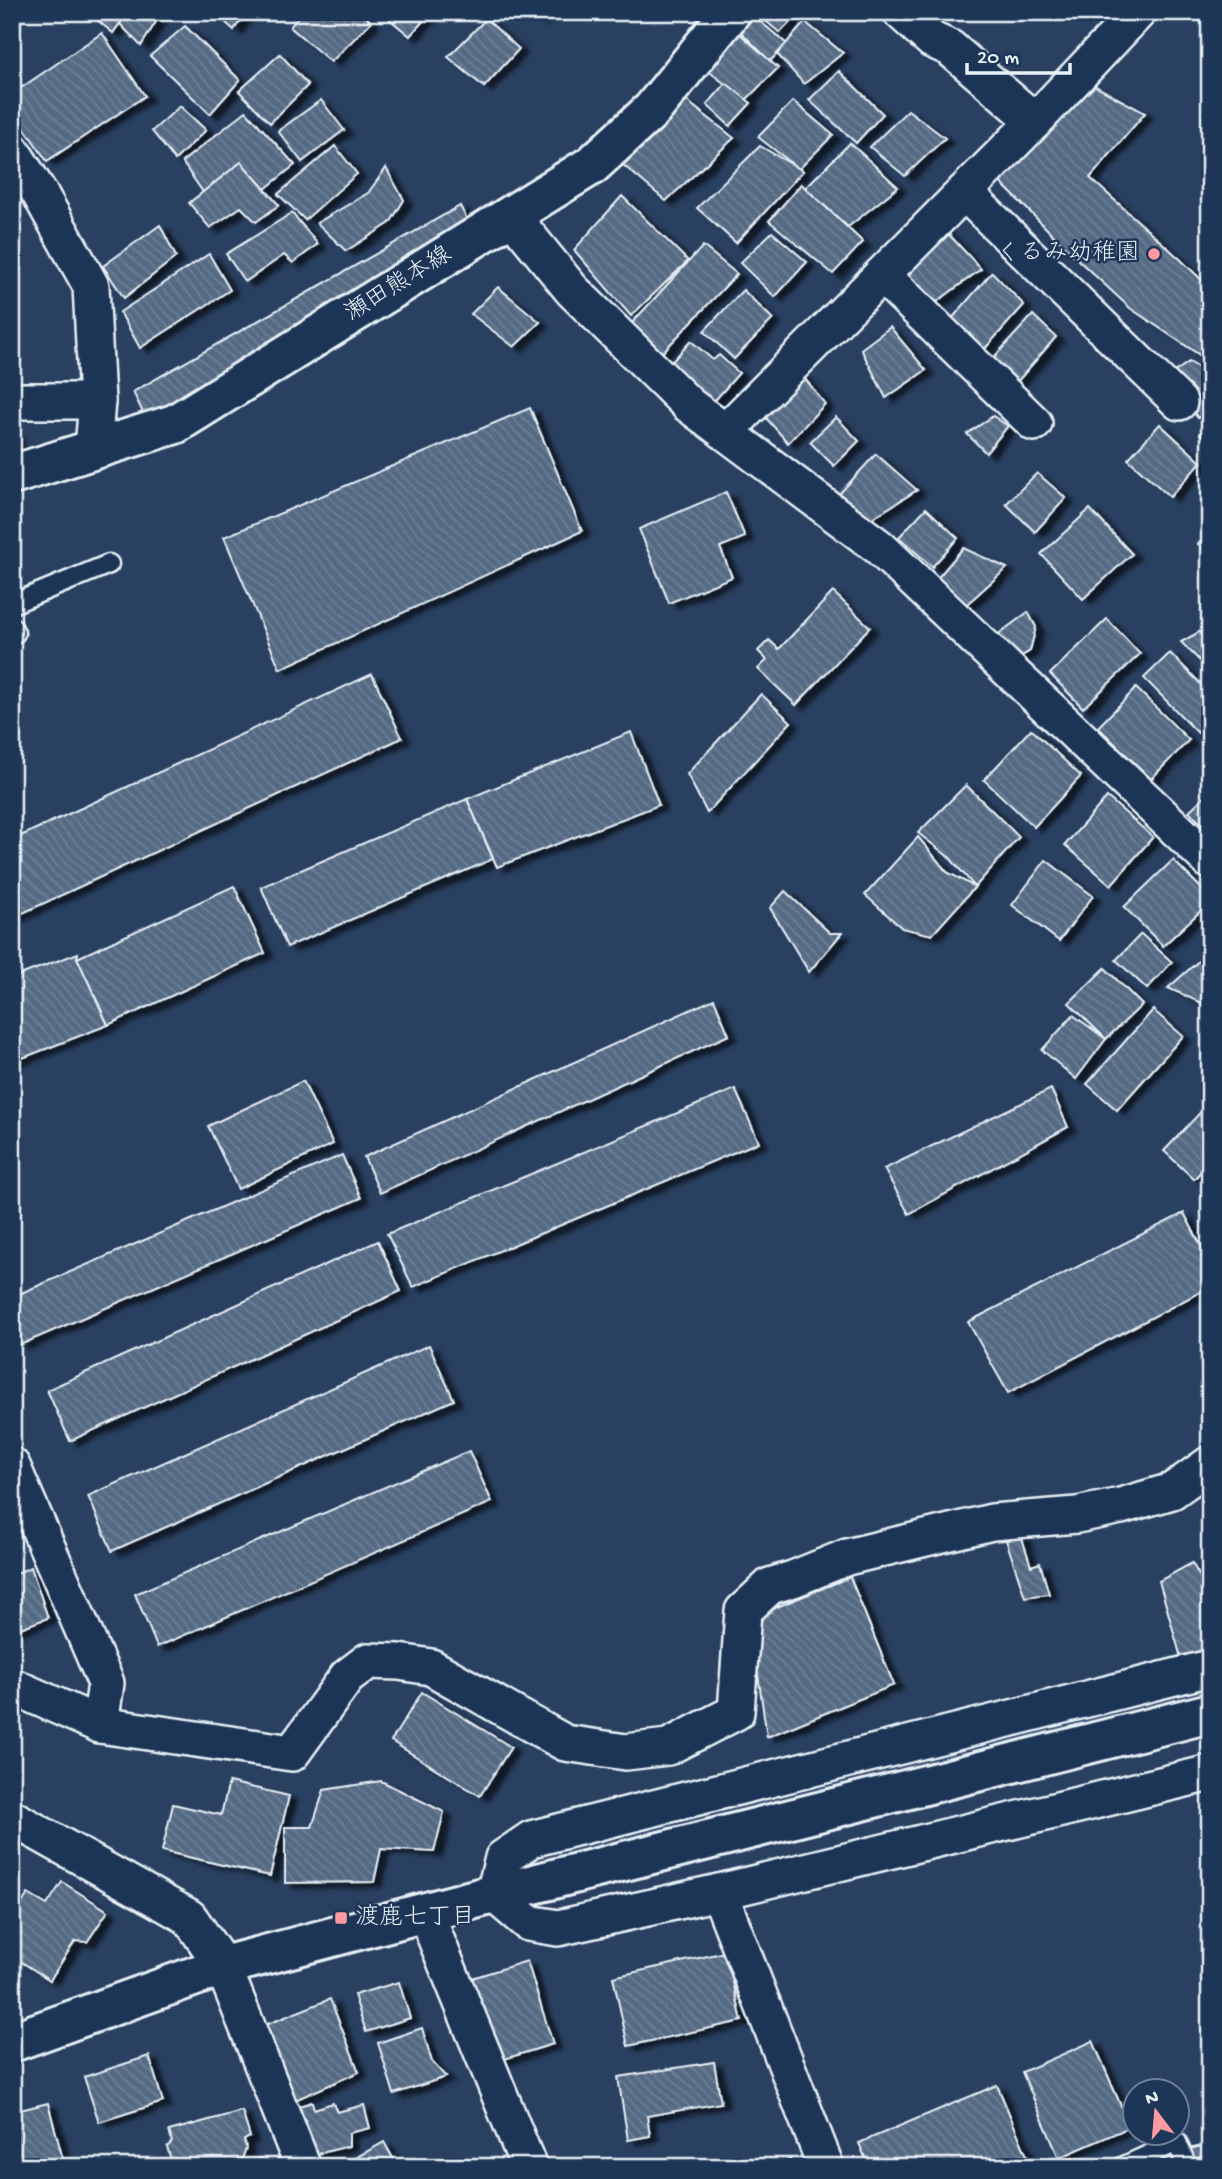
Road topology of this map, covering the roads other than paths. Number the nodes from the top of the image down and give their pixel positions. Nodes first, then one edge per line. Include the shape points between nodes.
1 (731, 12) edge
2 (901, 12) edge
3 (1138, 12) edge
4 (1035, 121) junction
5 (12, 151) edge
6 (964, 192) junction
7 (512, 216) junction
8 (882, 275) junction
9 (12, 401) edge
10 (97, 401) junction
11 (1179, 402) dead end
12 (1034, 423) dead end
13 (725, 432) junction
14 (93, 449) junction
15 (12, 475) edge
16 (109, 564) dead end
17 (12, 604) edge
18 (12, 627) edge
19 (12, 634) edge
20 (1210, 861) edge
21 (1210, 1464) edge
22 (12, 1466) edge
23 (1210, 1668) edge
24 (12, 1686) edge
25 (1210, 1713) edge
26 (100, 1725) junction
27 (1210, 1773) edge
28 (12, 1818) edge
29 (719, 1892) junction
30 (494, 1894) junction
31 (425, 1912) junction
32 (223, 1966) junction
33 (12, 2042) edge
34 (303, 2167) edge
35 (528, 2167) edge
36 (826, 2167) edge
37 (1122, 2167) edge
38 (1186, 2167) edge

1 - 7 street, 瀬田熊本線 via 652,110 592,165
2 - 4 street
3 - 4 street
4 - 6 street
5 - 10 street via 91,286
6 - 8 street
6 - 11 street
7 - 13 street via 582,300 689,405
7 - 14 street, 瀬田熊本線 via 176,424
8 - 12 street
8 - 13 street
9 - 10 street
10 - 14 street
13 - 20 street via 879,547
14 - 15 street, 瀬田熊本線
16 - 17 lane
18 - 19 lane
21 - 26 street via 1171,1491 1121,1506 1077,1515 992,1522 847,1557 771,1586 743,1611 736,1712 668,1747 626,1752 565,1743 431,1667 400,1662 368,1661 347,1676 292,1753
22 - 26 street via 106,1684
23 - 30 street via 531,1839 503,1857
24 - 26 street
25 - 30 street
27 - 29 street
28 - 32 street via 189,1917
29 - 30 street via 558,1927 528,1923
29 - 36 street
30 - 31 street
31 - 32 street
31 - 35 street
32 - 33 street
32 - 34 street
37 - 38 lane via 1177,2142

